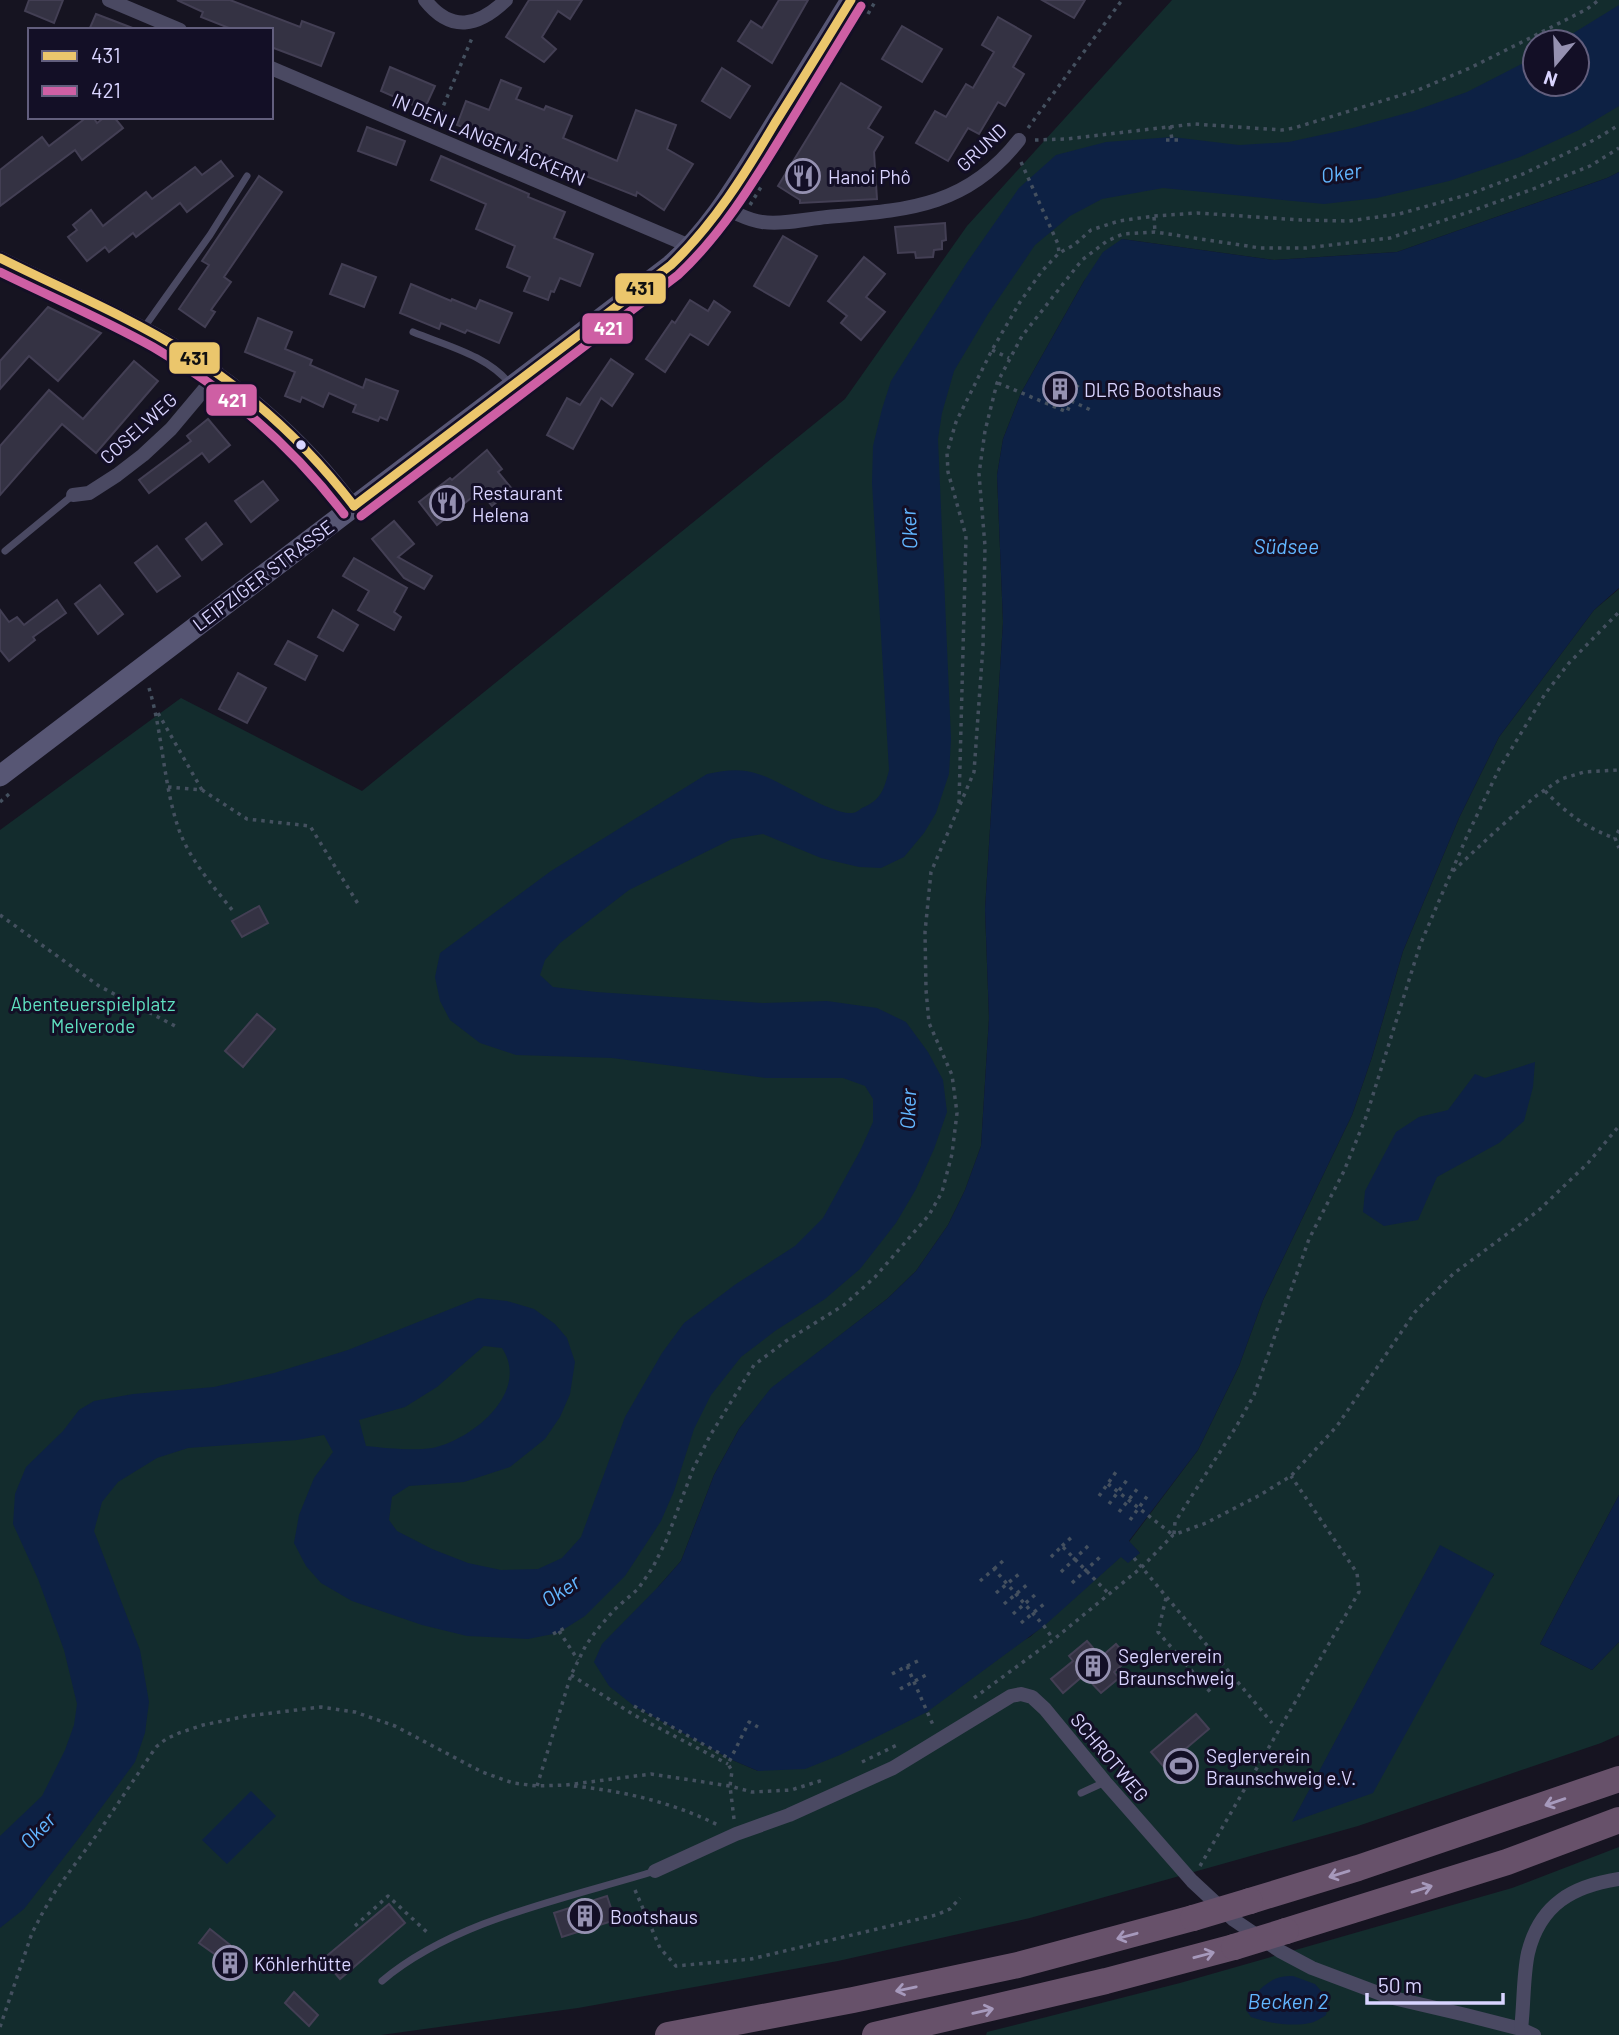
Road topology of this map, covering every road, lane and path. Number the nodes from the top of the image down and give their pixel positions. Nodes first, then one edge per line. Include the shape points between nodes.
1 (109, 0) edge
2 (425, 0) edge
3 (506, 0) edge
4 (851, 0) edge
5 (1122, 0) edge
6 (1599, 0) edge
7 (480, 20) junction
8 (175, 28) edge
9 (273, 69) edge
10 (1619, 125) edge
11 (1170, 126) junction
12 (431, 134) junction
13 (1166, 140) dead end
14 (1172, 140) junction
15 (1180, 140) dead end
16 (1018, 141) junction
17 (1619, 148) edge
18 (1024, 166) dead end
19 (247, 176) dead end
20 (722, 208) junction
21 (1154, 216) junction
22 (1154, 232) junction
23 (692, 247) junction
24 (1059, 253) junction
25 (0, 258) edge
26 (144, 329) junction
27 (412, 331) dead end
28 (992, 350) junction
29 (1009, 358) junction
30 (218, 373) junction
31 (997, 383) junction
32 (1078, 385) dead end
33 (512, 386) junction
34 (1072, 401) junction
35 (1093, 411) dead end
36 (73, 495) joint
37 (354, 506) junction
38 (5, 551) dead end
39 (1619, 612) edge
40 (138, 671) junction
41 (156, 710) junction
42 (1619, 771) edge
43 (0, 776) edge
44 (168, 787) junction
45 (202, 790) junction
46 (1544, 791) junction
47 (959, 805) junction
48 (1619, 830) edge
49 (1615, 838) junction
50 (1619, 848) edge
51 (1451, 873) junction
52 (360, 906) dead end
53 (233, 911) dead end
54 (0, 915) edge
55 (175, 1026) dead end
56 (1619, 1126) edge
57 (1116, 1472) dead end
58 (1291, 1476) junction
59 (1127, 1480) dead end
60 (1108, 1484) junction
61 (1138, 1488) dead end
62 (1118, 1492) junction
63 (1148, 1495) dead end
64 (1098, 1496) dead end
65 (1128, 1500) junction
66 (1109, 1504) dead end
67 (1139, 1508) junction
68 (1119, 1512) dead end
69 (1130, 1520) dead end
70 (1074, 1535) dead end
71 (1173, 1535) junction
72 (1062, 1546) junction
73 (1088, 1546) dead end
74 (1051, 1557) dead end
75 (1100, 1558) dead end
76 (1134, 1558) dead end
77 (1005, 1559) dead end
78 (1075, 1560) junction
79 (1142, 1567) junction
80 (994, 1569) junction
81 (1085, 1570) junction
82 (1061, 1572) dead end
83 (1019, 1574) dead end
84 (980, 1581) dead end
85 (1072, 1583) dead end
86 (1007, 1584) junction
87 (1028, 1584) dead end
88 (996, 1593) dead end
89 (1016, 1594) junction
90 (1036, 1594) dead end
91 (1109, 1594) junction
92 (1167, 1597) junction
93 (1004, 1604) dead end
94 (1025, 1604) junction
95 (1044, 1604) dead end
96 (1013, 1614) dead end
97 (1033, 1614) junction
98 (1021, 1623) dead end
99 (565, 1628) dead end
100 (559, 1631) junction
101 (553, 1634) dead end
102 (1053, 1640) junction
103 (578, 1660) junction
104 (920, 1660) dead end
105 (907, 1666) junction
106 (892, 1674) dead end
107 (928, 1674) dead end
108 (571, 1675) junction
109 (914, 1682) junction
110 (900, 1689) dead end
111 (1212, 1694) dead end
112 (972, 1700) dead end
113 (634, 1706) dead end
114 (941, 1721) dead end
115 (1272, 1723) dead end
116 (758, 1727) dead end
117 (900, 1743) dead end
118 (729, 1762) junction
119 (857, 1765) dead end
120 (828, 1779) dead end
121 (1619, 1779) edge
122 (1105, 1782) junction
123 (566, 1785) junction
124 (537, 1786) junction
125 (730, 1786) junction
126 (1082, 1793) dead end
127 (1619, 1821) edge
128 (736, 1834) junction
129 (654, 1871) joint
130 (630, 1879) junction
131 (1619, 1880) edge
132 (1192, 1881) junction
133 (960, 1898) dead end
134 (355, 1926) dead end
135 (439, 1944) junction
136 (382, 1981) dead end
137 (0, 2027) edge
138 (1528, 2032) edge
139 (668, 2035) edge
140 (875, 2035) edge

1 - 8 street
2 - 7 street via 445,19 462,23
3 - 7 street
4 - 20 street, LEIPZIGER STRASSE
5 - 16 path, GRUND
6 - 11 path via 1418,90 1294,128
7 - 12 path
9 - 12 street, IN DEN LANGEN ÄCKERN
10 - 21 path via 1523,174 1399,214 1349,221 1197,213
11 - 14 path
11 - 16 path
12 - 23 street, IN DEN LANGEN ÄCKERN
13 - 14 path
14 - 15 path
16 - 20 street, GRUND via 968,187 918,207 761,222
17 - 22 path via 1590,166 1533,189 1390,237 1306,248 1260,248
18 - 24 path
19 - 26 lane
20 - 23 street, LEIPZIGER STRASSE
21 - 22 path
21 - 24 path via 1091,230
22 - 29 path via 1123,234 1082,260
23 - 33 street, LEIPZIGER STRASSE
24 - 28 path via 1020,302
25 - 26 street
26 - 30 street
27 - 33 lane via 487,363
28 - 29 path
28 - 47 path via 956,422 947,453 966,536
29 - 31 path
30 - 36 street, COSELWEG via 143,455 89,493
30 - 37 street via 297,441
31 - 34 path via 1067,412
31 - 47 path via 979,474 985,546 984,621 974,772
32 - 34 path
33 - 37 street, LEIPZIGER STRASSE
34 - 35 path
36 - 38 lane
37 - 40 street, LEIPZIGER STRASSE
39 - 51 path via 1545,694 1499,769
40 - 41 path
40 - 43 street, LEIPZIGER STRASSE
41 - 44 path
41 - 45 path
42 - 46 path via 1584,772 1561,779
44 - 45 path
44 - 53 path via 180,832 198,866
45 - 52 path via 247,819 310,826
46 - 49 path via 1589,827
46 - 51 path
47 - 103 path via 931,872 925,932 929,1023 952,1075 957,1113 942,1192 929,1215 875,1277 844,1305 754,1365 693,1469 653,1567 597,1630
48 - 49 path
49 - 50 path
51 - 71 path via 1420,945 1366,1117 1309,1239 1254,1395 1175,1522
54 - 55 path via 99,986
56 - 58 path via 1538,1211 1453,1274 1415,1312 1337,1426
57 - 60 path
58 - 71 path via 1206,1523
58 - 132 path via 1357,1573 1359,1592
59 - 62 path
60 - 62 path
60 - 64 path
61 - 65 path
62 - 65 path
62 - 66 path
63 - 67 path
65 - 67 path
65 - 68 path
67 - 69 path
67 - 71 path
70 - 72 path
71 - 79 path
72 - 74 path
72 - 78 path
73 - 78 path
75 - 81 path
76 - 79 path
77 - 80 path
78 - 81 path
78 - 82 path
79 - 91 path
79 - 92 path
80 - 84 path
80 - 86 path
81 - 85 path
81 - 91 path
83 - 86 path
86 - 88 path
86 - 89 path
87 - 89 path
89 - 93 path
89 - 94 path
90 - 94 path
91 - 102 path
92 - 111 path via 1158,1632
92 - 115 path
94 - 96 path
94 - 97 path
95 - 97 path
97 - 98 path
97 - 102 path
99 - 100 path
100 - 101 path
100 - 103 path
102 - 112 path
103 - 108 path
104 - 105 path
105 - 106 path
105 - 109 path
107 - 109 path
108 - 118 path via 634,1715
108 - 124 path
109 - 110 path
109 - 114 path via 934,1726
113 - 118 path
116 - 118 path via 749,1722
117 - 119 path
118 - 125 path
120 - 125 path via 791,1790 752,1792
121 -> 139 highway, bridge via 1371,1864 1193,1918 1018,1965
122 - 126 lane
122 - 128 street, SCHROTWEG via 1045,1709 1021,1694 893,1768
122 - 132 street, SCHROTWEG
123 - 124 path
123 - 125 path via 651,1774
123 - 128 path via 660,1802
124 - 137 path via 482,1772 395,1727 355,1712 321,1707 284,1711 179,1733 156,1747 56,1890 32,1933
125 - 128 path
140 -> 127 highway, bridge via 1234,1947 1507,1863
128 - 129 street, SCHROTWEG
129 - 130 lane
130 - 133 path via 660,1948 676,1966 751,1959 802,1948 936,1915
130 - 135 lane via 491,1922
131 - 138 street, SCHROTWEG via 1584,1886 1569,1894 1536,1928 1528,1955
132 - 138 street, SCHROTWEG via 1234,1920 1312,1968 1389,1997
134 - 135 path via 388,1896
135 - 136 lane

